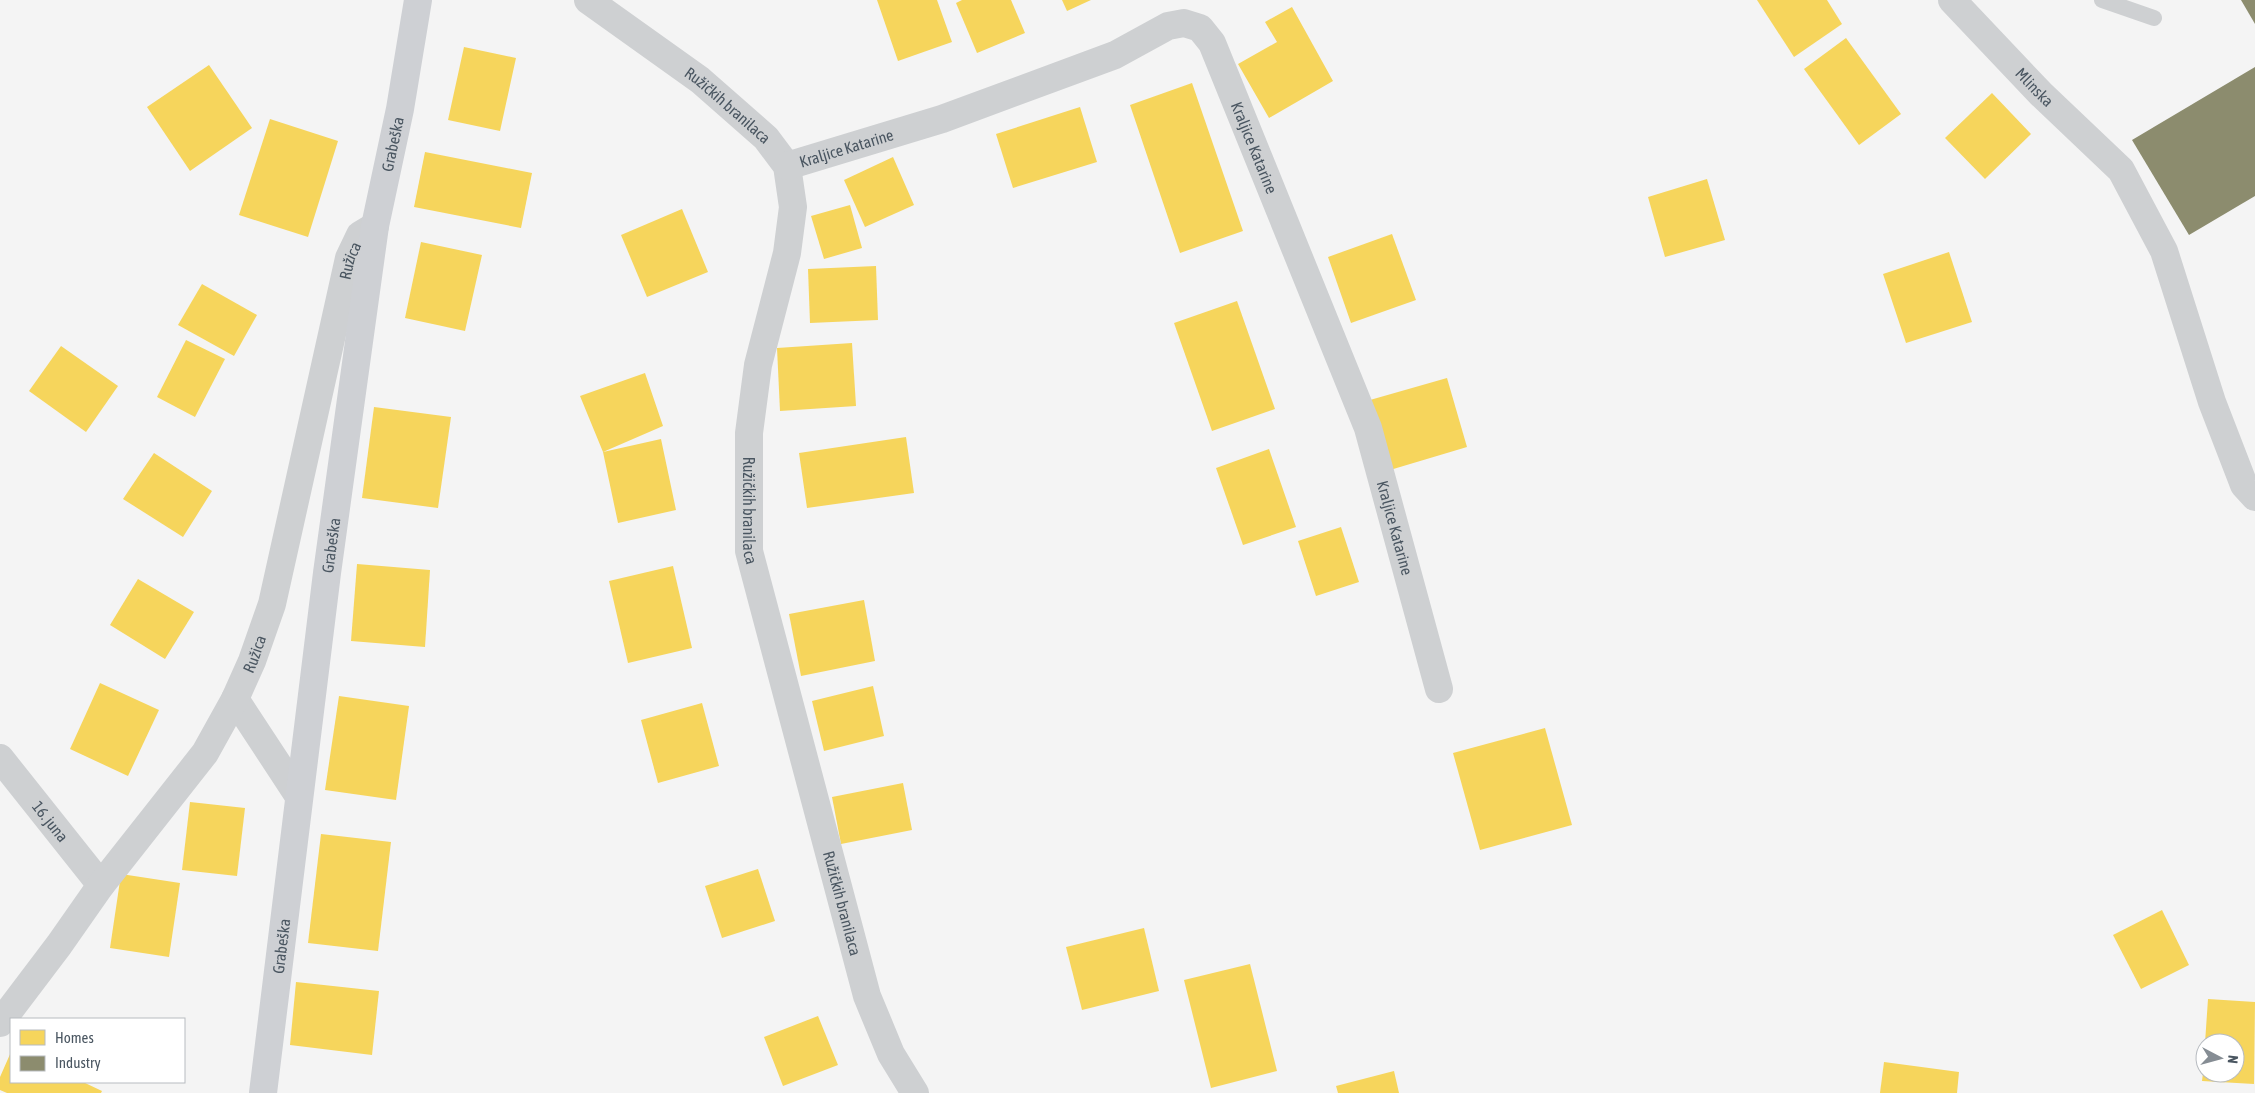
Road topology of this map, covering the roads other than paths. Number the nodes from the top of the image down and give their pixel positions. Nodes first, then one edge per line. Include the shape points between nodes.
1 (418, 0) edge
2 (588, 0) edge
3 (1952, 0) edge
4 (2102, 0) edge
5 (2154, 18) dead end
6 (787, 166) junction
7 (375, 226) junction
8 (2255, 497) edge
9 (1439, 689) dead end
10 (235, 699) junction
11 (0, 758) edge
12 (298, 795) junction
13 (101, 885) junction
14 (3, 1010) edge
15 (264, 1093) edge
16 (915, 1093) edge

1 - 7 street, Grabeška via 400,110
2 - 6 street, Ružičkih branilaca via 700,80 766,138
3 - 8 street, Mlinska via 2041,94 2121,170 2164,251 2212,402 2244,485
4 - 5 lane
6 - 9 street, Kraljice Katarine via 942,119 1115,55 1168,26 1184,23 1200,28 1212,43 1368,428
6 - 16 street, Ružičkih branilaca via 793,207 791,226 758,364 749,433 749,551 866,996 891,1054
7 - 10 street, Ružica via 360,235 349,258 272,604
7 - 12 street, Grabeška
10 - 12 street
10 - 13 street, Ružica via 205,753
11 - 13 street, 16. juna
12 - 15 street, Grabeška
13 - 14 street, Ružica via 59,945

